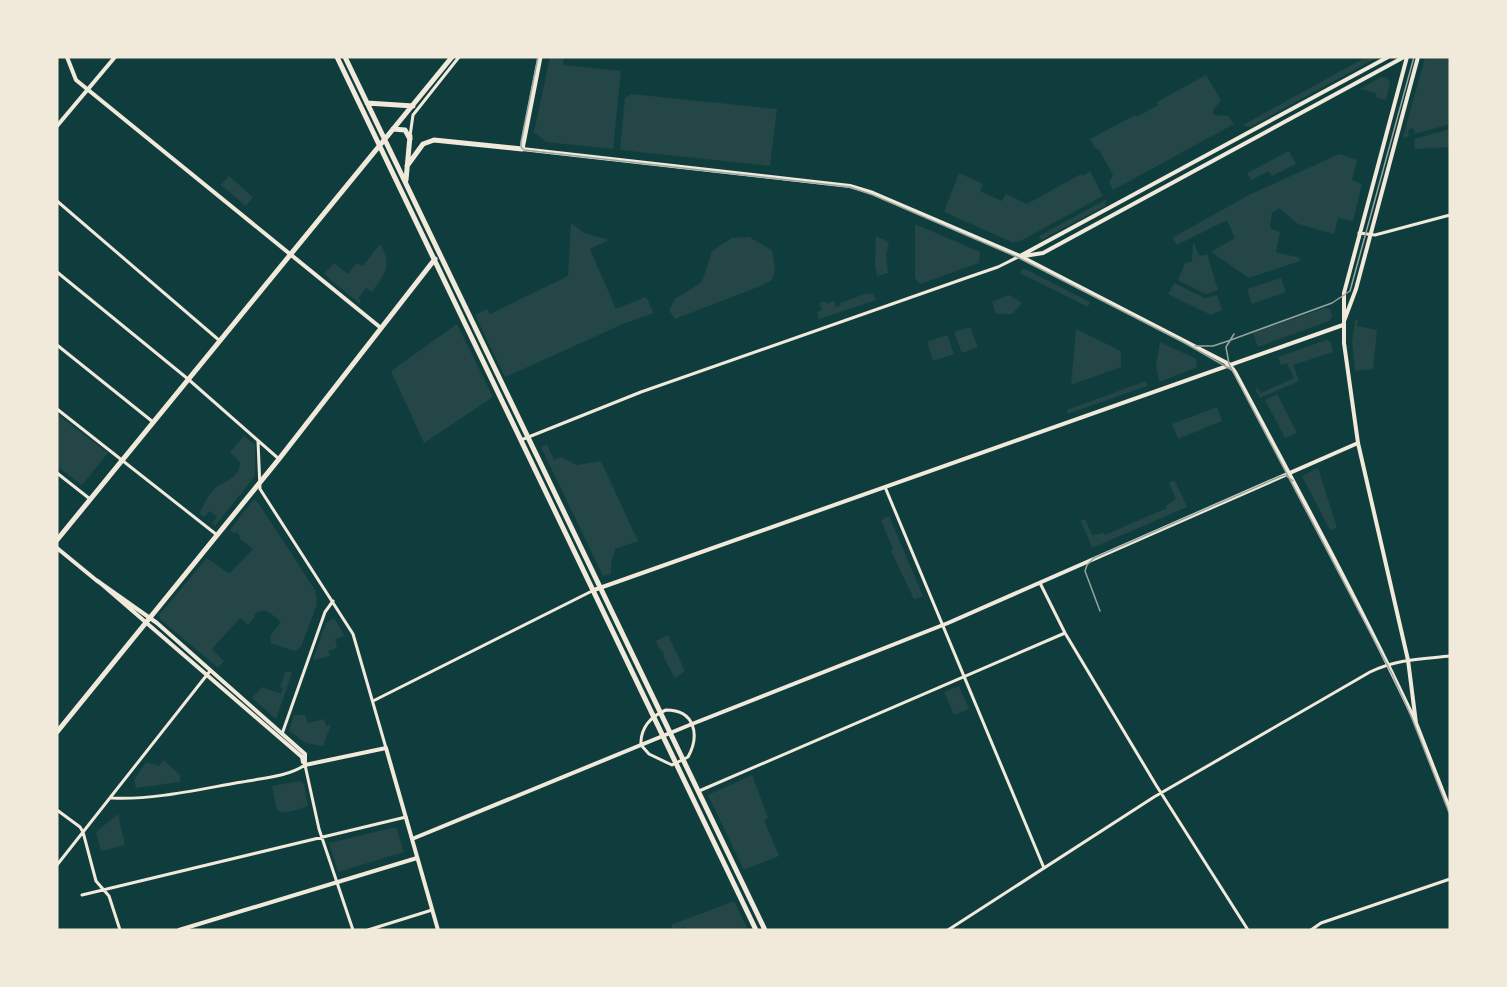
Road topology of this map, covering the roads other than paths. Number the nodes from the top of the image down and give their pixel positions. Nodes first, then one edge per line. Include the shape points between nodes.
1 (67, 57) edge
2 (115, 57) edge
3 (337, 57) edge
4 (345, 57) edge
5 (452, 57) edge
6 (459, 57) edge
7 (540, 57) edge
8 (1388, 57) edge
9 (1405, 57) edge
10 (1418, 57) edge
11 (87, 89) junction
12 (367, 103) junction
13 (413, 106) junction
14 (57, 126) edge
15 (393, 129) junction
16 (410, 138) junction
17 (384, 139) junction
18 (380, 144) junction
19 (522, 149) junction
20 (407, 166) junction
21 (406, 182) junction
22 (57, 201) edge
23 (1450, 215) edge
24 (1359, 233) junction
25 (1370, 235) junction
26 (291, 253) junction
27 (439, 253) junction
28 (1020, 256) junction
29 (434, 260) junction
30 (57, 272) edge
31 (1343, 325) junction
32 (382, 328) junction
33 (220, 341) junction
34 (57, 345) edge
35 (1229, 364) junction
36 (188, 379) junction
37 (57, 408) edge
38 (153, 422) junction
39 (528, 437) junction
40 (521, 440) junction
41 (258, 441) junction
42 (1358, 442) junction
43 (279, 459) junction
44 (123, 460) junction
45 (57, 473) edge
46 (1289, 474) junction
47 (259, 483) junction
48 (885, 487) junction
49 (90, 499) junction
50 (217, 535) junction
51 (57, 540) edge
52 (57, 548) edge
53 (1040, 583) junction
54 (601, 587) junction
55 (594, 590) junction
56 (333, 601) junction
57 (148, 620) junction
58 (942, 626) junction
59 (1065, 633) junction
60 (1450, 656) edge
61 (1408, 660) junction
62 (1388, 664) junction
63 (209, 673) junction
64 (963, 676) junction
65 (373, 701) junction
66 (660, 712) junction
67 (654, 716) junction
68 (1416, 723) junction
69 (693, 724) junction
70 (57, 732) edge
71 (671, 733) junction
72 (282, 734) junction
73 (664, 736) junction
74 (641, 745) junction
75 (386, 748) junction
76 (684, 760) junction
77 (677, 763) junction
78 (305, 765) junction
79 (699, 791) junction
80 (1160, 793) junction
81 (112, 798) junction
82 (57, 810) edge
83 (1450, 810) edge
84 (406, 817) junction
85 (83, 832) junction
86 (322, 836) junction
87 (412, 839) junction
88 (417, 858) junction
89 (57, 866) edge
90 (1044, 868) junction
91 (1450, 879) edge
92 (338, 883) junction
93 (104, 890) junction
94 (82, 896) dead end
95 (432, 910) junction
96 (120, 930) edge
97 (179, 930) edge
98 (353, 930) edge
99 (368, 930) edge
100 (438, 930) edge
101 (756, 930) edge
102 (765, 930) edge
103 (948, 930) edge
104 (1248, 930) edge
105 (1311, 930) edge

1 - 11 street via 73,75
2 - 11 street
3 - 18 main road
4 - 12 main road
5 - 13 main road
6 - 16 street via 413,115
7 - 19 main road
8 - 28 street
9 - 24 street
9 - 28 street via 1043,253
10 - 25 street
11 - 14 street
11 - 26 street
12 - 13 main road
12 - 17 main road
13 - 15 main road
15 - 16 main road via 405,130
15 - 17 main road
16 - 20 main road
17 - 18 main road
17 - 21 main road
18 - 26 main road
18 - 29 main road
19 - 20 main road via 439,140 426,142
19 - 28 street via 850,186
20 - 21 main road
21 - 27 main road
22 - 33 street
23 - 25 street
24 - 25 street
24 - 31 street via 1344,292
25 - 31 street
26 - 32 street
26 - 33 main road
27 - 29 main road
27 - 39 main road
28 - 35 street
28 - 39 street via 641,392
29 - 32 main road
29 - 40 main road
30 - 36 street
31 - 35 street
31 - 42 street
32 - 43 main road
33 - 36 main road
34 - 38 street
35 - 46 street
35 - 48 street
36 - 38 main road
36 - 41 street
37 - 44 street
38 - 44 main road
39 - 40 street
39 - 54 main road
40 - 55 main road
41 - 43 street
41 - 47 street
42 - 46 street
42 - 61 street
43 - 47 main road
44 - 49 main road
44 - 50 street
45 - 49 street
46 - 53 street
46 - 62 street
47 - 50 main road
47 - 56 street
48 - 54 street
48 - 58 street
49 - 51 main road
50 - 57 main road
52 - 57 street
53 - 58 street
53 - 59 street
54 - 55 street
54 - 66 main road
55 - 65 street
55 - 67 main road
56 - 65 street via 355,637
56 - 72 street via 325,612
57 - 63 street
57 - 70 main road
58 - 64 street
58 - 69 street
59 - 64 street
59 - 80 street
60 - 61 street
61 - 62 street
61 - 68 street
62 - 68 street
62 - 80 street
63 - 72 street
63 - 78 street via 302,757
63 - 81 street
64 - 79 street
64 - 90 street
65 - 75 street
66 - 67 street
66 - 69 street via 671,710 685,715
66 - 71 main road
67 - 73 main road
67 - 74 street via 642,735
68 - 83 street
69 - 71 street
69 - 76 street via 690,753
71 - 73 street
71 - 76 main road
72 - 78 street via 305,754
73 - 74 street
73 - 77 main road
74 - 77 street via 668,764
74 - 87 street
75 - 78 street
75 - 84 street
76 - 77 street
76 - 79 main road
77 - 101 main road
78 - 81 street via 292,772 222,785 130,799
78 - 86 street
79 - 102 main road
80 - 90 street
80 - 104 street
81 - 85 street
82 - 85 street
84 - 86 street
84 - 87 street
85 - 89 street
85 - 93 street via 96,881
86 - 92 street
86 - 93 street
87 - 88 street
88 - 92 street
88 - 95 street
90 - 103 street
91 - 105 street
92 - 97 street
92 - 98 street
93 - 94 street
93 - 96 street
95 - 99 street
95 - 100 street

